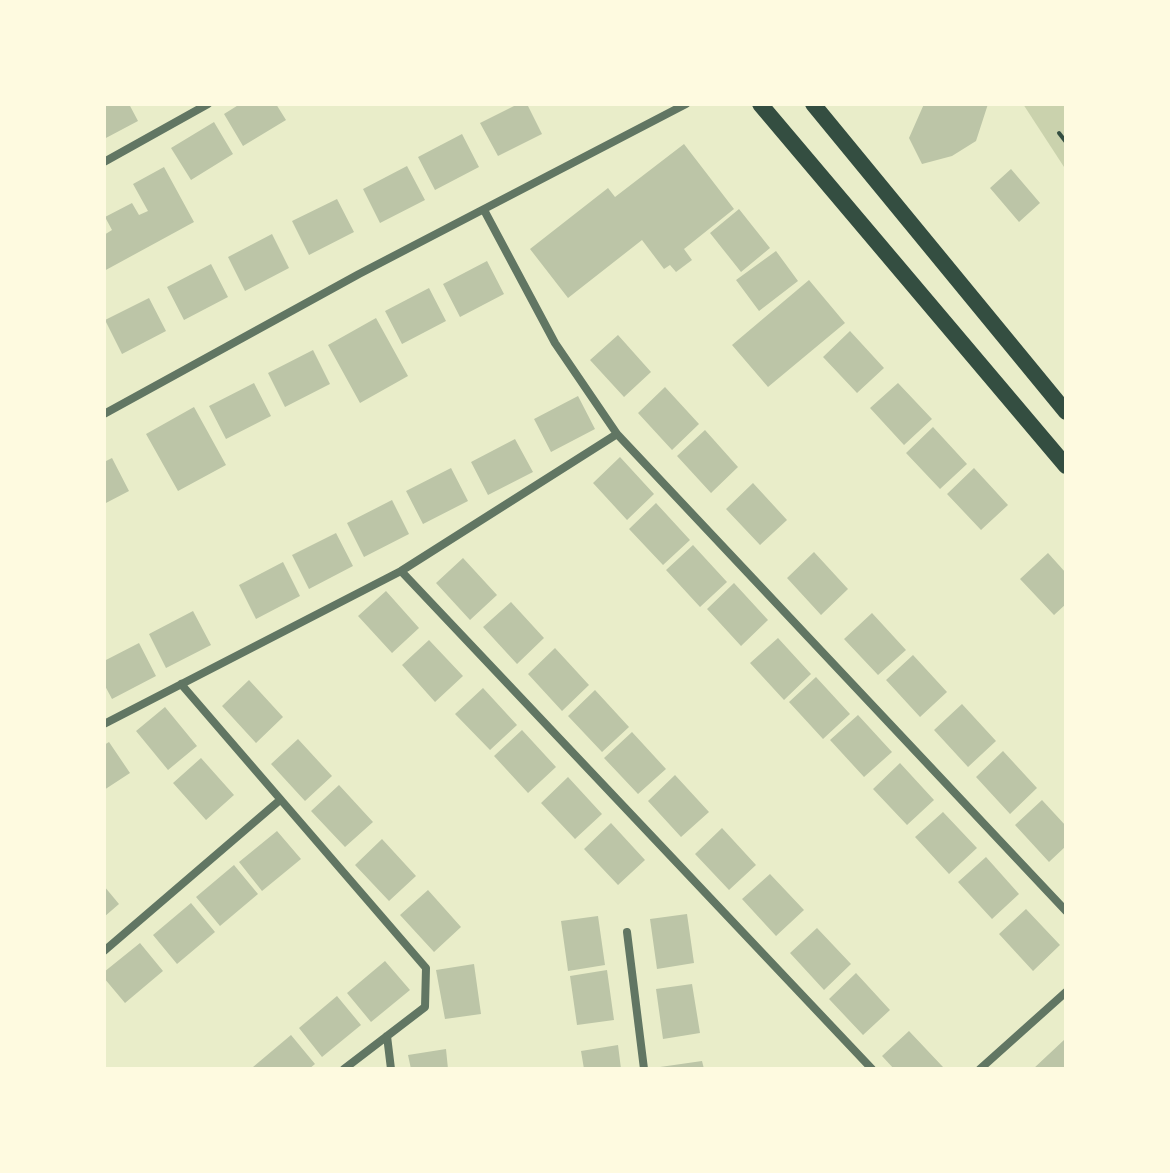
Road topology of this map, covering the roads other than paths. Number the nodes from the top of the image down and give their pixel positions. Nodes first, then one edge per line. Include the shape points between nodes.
1 (208, 104) edge
2 (686, 104) edge
3 (760, 104) edge
4 (813, 104) edge
5 (104, 162) edge
6 (484, 210) junction
7 (1066, 412) edge
8 (104, 414) edge
9 (617, 434) junction
10 (1066, 466) edge
11 (401, 571) junction
12 (181, 684) junction
13 (104, 724) edge
14 (280, 800) junction
15 (1066, 911) edge
16 (627, 932) dead end
17 (104, 951) edge
18 (1066, 992) edge
19 (387, 1036) junction
20 (344, 1069) edge
21 (391, 1069) edge
22 (644, 1069) edge
23 (872, 1069) edge
24 (980, 1069) edge

1 - 5 street
2 - 6 street
3 - 10 main road
4 - 7 main road
6 - 8 street
6 - 9 street via 555,343
9 - 11 street
9 - 15 street
11 - 12 street
11 - 23 street
12 - 13 street
12 - 14 street
14 - 17 street
14 - 19 street via 426,968 425,1007
16 - 22 street
18 - 24 street
19 - 20 street
19 - 21 street

